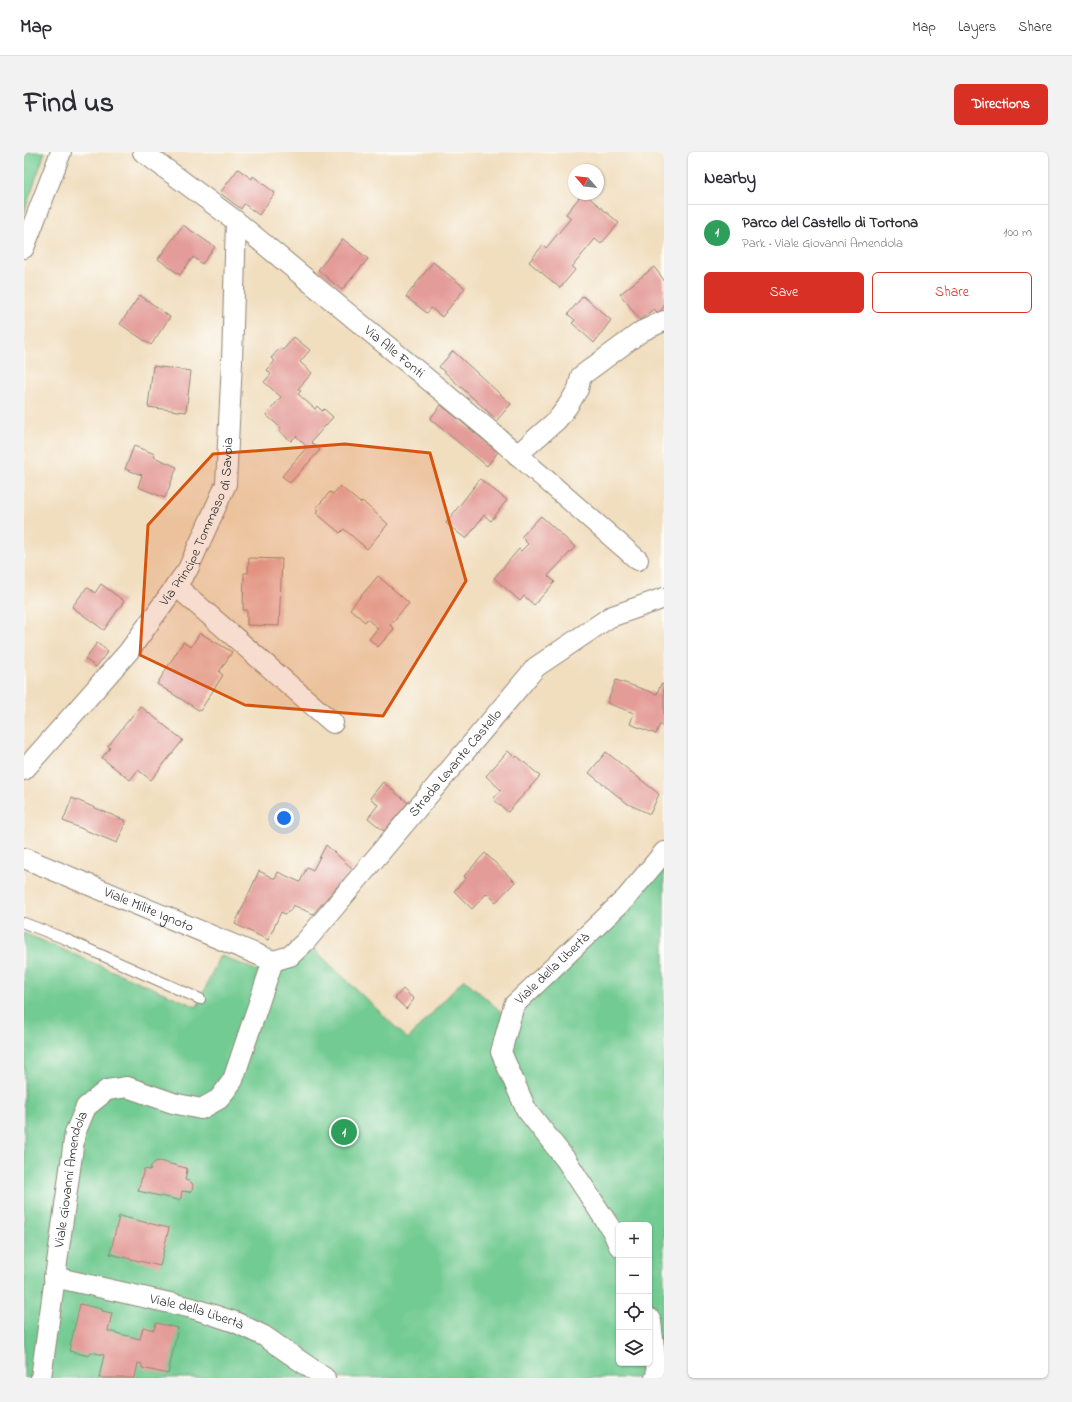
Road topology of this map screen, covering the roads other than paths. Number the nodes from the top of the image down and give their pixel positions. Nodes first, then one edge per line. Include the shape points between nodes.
1 (61, 152) edge
2 (143, 152) edge
3 (236, 221) junction
4 (24, 248) edge
5 (664, 321) edge
6 (518, 455) junction
7 (638, 560) dead end
8 (176, 586) junction
9 (664, 598) edge
10 (333, 723) dead end
11 (24, 770) edge
12 (664, 852) edge
13 (24, 858) edge
14 (24, 922) edge
15 (273, 961) junction
16 (200, 999) dead end
17 (616, 1239) edge
18 (54, 1277) junction
19 (652, 1330) edge
20 (41, 1378) edge
21 (325, 1378) edge
22 (656, 1378) edge

1 - 4 street
2 - 3 street, Via Alle Fonti
3 - 6 street, Via Alle Fonti
3 - 8 street, Via Principe Tommaso di Savoia via 226,484 188,569
5 - 6 street via 642,331 582,376 568,407
6 - 7 street, Via Alle Fonti
8 - 10 street
8 - 11 street, Via Principe Tommaso di Savoia via 128,651
9 - 15 street, Strada Levante Castello via 610,616 536,667 306,942 290,956
12 - 17 street, Viale della Libertà via 626,898 514,1005 501,1052 526,1109 566,1160
13 - 15 street, Viale Milite Ignoto
14 - 16 lane
15 - 18 street, Viale Giovanni Amendola via 233,1080 219,1099 201,1109 173,1103 128,1087 107,1090 86,1107 75,1133
18 - 20 street, Viale Giovanni Amendola
18 - 21 street, Viale della Libertà via 192,1308 235,1322 264,1336
19 - 22 street

